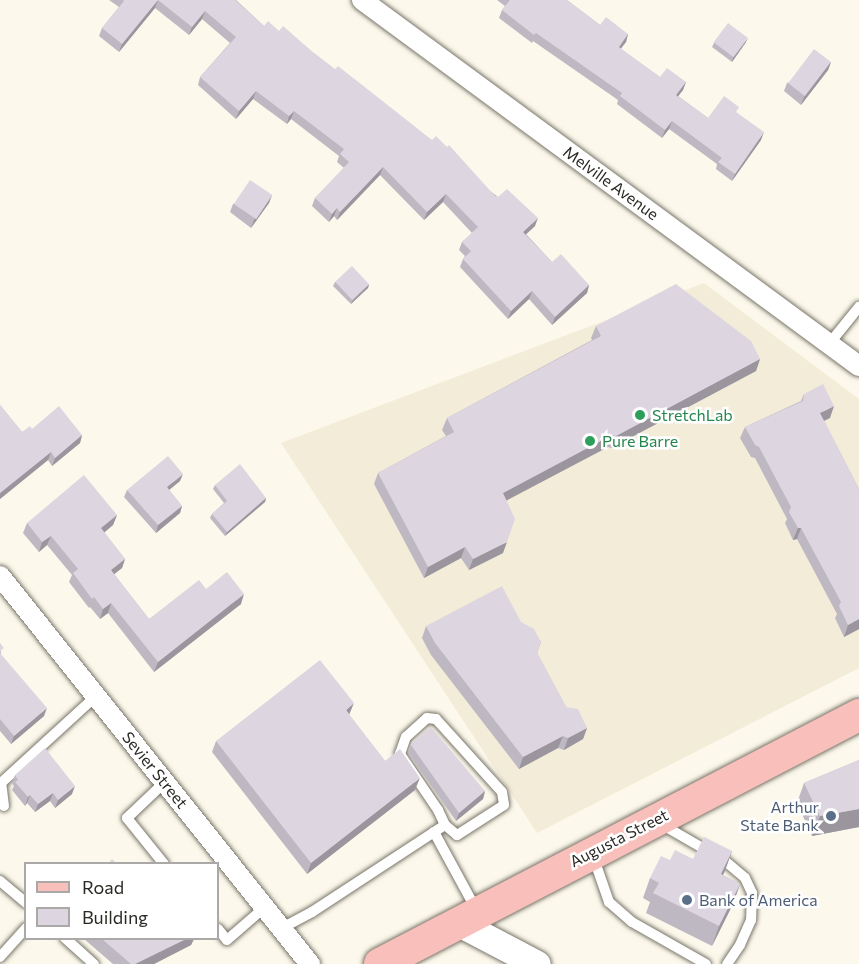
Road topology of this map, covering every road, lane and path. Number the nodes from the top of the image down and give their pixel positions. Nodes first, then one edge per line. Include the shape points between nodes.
1 (362, 0) edge
2 (859, 307) edge
3 (829, 344) junction
4 (859, 366) edge
5 (0, 576) edge
6 (96, 696) junction
7 (859, 715) edge
8 (165, 782) junction
9 (4, 806) dead end
10 (655, 820) junction
11 (445, 825) junction
12 (434, 832) junction
13 (592, 852) junction
14 (162, 862) edge
15 (0, 880) edge
16 (24, 901) edge
17 (265, 907) junction
18 (467, 916) junction
19 (282, 928) junction
20 (24, 930) edge
21 (219, 930) edge
22 (66, 940) edge
23 (0, 957) edge
24 (88, 962) edge
25 (529, 962) edge
26 (310, 964) edge
27 (380, 964) edge
28 (706, 964) edge
29 (727, 964) edge

1 - 3 street, Melville Avenue
2 - 3 lane
3 - 4 street, Melville Avenue
5 - 6 street, Sevier Street
6 - 8 street, Sevier Street
6 - 9 lane via 1,783
7 - 10 main road, Augusta Street
8 - 14 lane via 127,818
8 - 17 street, Sevier Street
10 - 13 main road, Augusta Street
10 - 29 lane via 725,861 745,878 752,893 751,920
11 - 11 lane via 457,836 504,804 502,792 436,719 427,718 406,737 400,754
11 - 12 lane
12 - 18 lane
12 - 19 lane
13 - 18 main road, Augusta Street
13 - 28 lane via 609,902 632,922
15 - 16 lane
17 - 19 street, Sevier Street
17 - 21 lane via 226,940
18 - 25 street
18 - 27 main road, Augusta Street
19 - 26 street, Sevier Street
20 - 23 lane
22 - 24 lane

